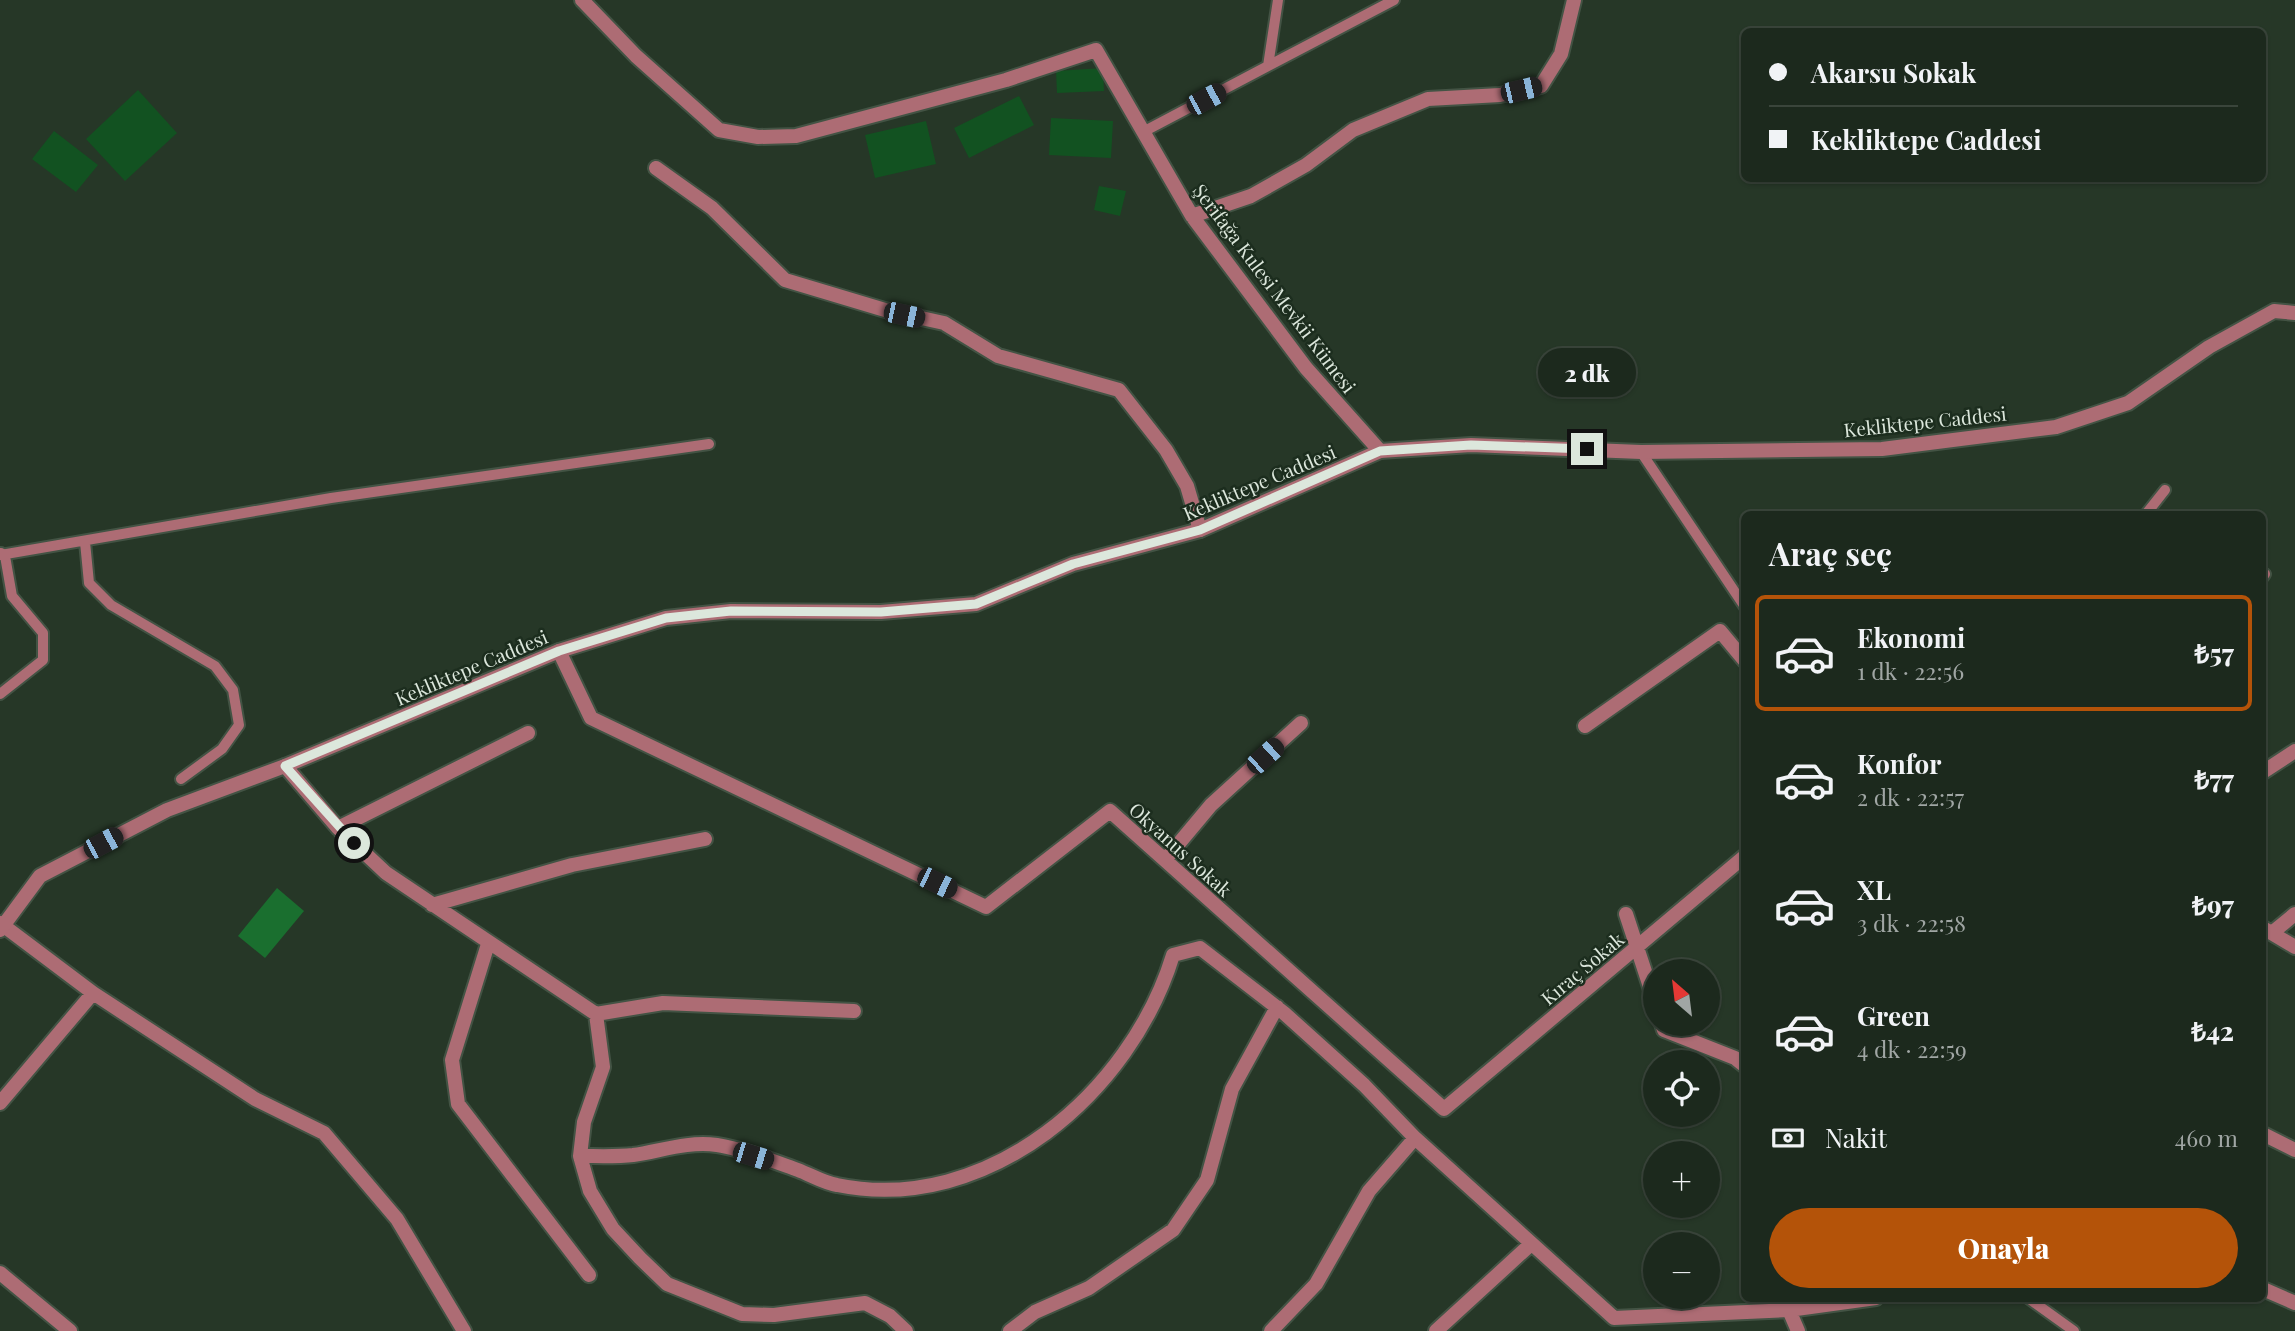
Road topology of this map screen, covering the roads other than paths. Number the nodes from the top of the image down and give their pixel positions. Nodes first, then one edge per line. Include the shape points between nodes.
1 (582, 0) edge
2 (1278, 0) edge
3 (1394, 0) edge
4 (1574, 0) edge
5 (1268, 66) junction
6 (1143, 132) junction
7 (656, 168) dead end
8 (1192, 216) junction
9 (2295, 313) edge
10 (709, 444) dead end
11 (1380, 451) junction
12 (1641, 452) junction
13 (2165, 489) dead end
14 (2148, 511) edge
15 (1200, 530) junction
16 (85, 541) junction
17 (2, 554) edge
18 (1741, 601) edge
19 (559, 651) junction
20 (1741, 656) edge
21 (0, 694) edge
22 (1301, 723) dead end
23 (1585, 726) dead end
24 (528, 733) dead end
25 (2295, 751) edge
26 (285, 766) junction
27 (2266, 770) edge
28 (181, 779) dead end
29 (338, 828) junction
30 (705, 839) dead end
31 (1741, 859) edge
32 (1165, 860) junction
33 (432, 905) junction
34 (1626, 914) dead end
35 (2295, 914) edge
36 (1, 926) edge
37 (2267, 930) edge
38 (488, 944) junction
39 (2295, 947) edge
40 (1636, 948) junction
41 (1643, 968) edge
42 (93, 993) junction
43 (1278, 1007) junction
44 (854, 1011) dead end
45 (596, 1014) junction
46 (1679, 1036) edge
47 (1741, 1063) edge
48 (0, 1103) edge
49 (1444, 1109) joint
50 (2266, 1136) edge
51 (1415, 1138) junction
52 (2295, 1150) edge
53 (580, 1156) junction
54 (1531, 1244) junction
55 (0, 1273) edge
56 (589, 1275) dead end
57 (2266, 1290) edge
58 (1847, 1302) edge
59 (2034, 1302) edge
60 (2295, 1303) edge
61 (1789, 1310) junction
62 (1611, 1325) edge
63 (70, 1331) edge
64 (464, 1331) edge
65 (906, 1331) edge
66 (1010, 1331) edge
67 (1271, 1331) edge
68 (1436, 1331) edge
69 (1798, 1331) edge
70 (2074, 1331) edge

1 - 6 street, Şerifağa Kulesi Mevkii Kümesi via 719,130 758,137 796,136 1006,80 1096,50
2 - 5 lane
3 - 5 lane
4 - 8 street via 1561,54 1541,86 1500,95 1428,99 1353,130 1306,165 1251,196
5 - 6 lane
6 - 8 street, Şerifağa Kulesi Mevkii Kümesi
7 - 15 street via 712,208 785,280 944,323 998,356 1119,390 1166,450 1187,486
8 - 11 street, Şerifağa Kulesi Mevkii Kümesi via 1306,368
9 - 12 street, Kekliktepe Caddesi via 2274,311 2209,347 2128,403 2056,427 1882,449
10 - 16 lane via 331,498
11 - 12 street, Kekliktepe Caddesi via 1471,445
11 - 15 street, Kekliktepe Caddesi
12 - 18 lane
13 - 14 lane
15 - 19 street, Kekliktepe Caddesi via 1073,564 976,604 881,612 731,611 666,618
16 - 17 lane
16 - 28 lane via 89,583 111,605 215,666 233,690 239,725 222,749
17 - 21 lane via 12,596 43,633 43,660
19 - 26 street, Kekliktepe Caddesi
19 - 32 street, Okyanus Sokak via 591,718 986,907 1110,811
20 - 23 street via 1720,631
22 - 32 street via 1211,805
24 - 29 street
25 - 27 street
26 - 29 street
26 - 36 street, Kekliktepe Caddesi via 167,810 40,876
29 - 33 street via 386,873
30 - 33 street via 572,865
31 - 40 street, Kıraç Sokak
32 - 49 street, Okyanus Sokak
33 - 38 street
34 - 40 street
35 - 37 street
36 - 42 street
37 - 39 street
38 - 45 street
38 - 56 street via 452,1060 458,1104
40 - 41 street
40 - 49 street, Kıraç Sokak
42 - 48 street
42 - 64 street via 256,1099 324,1133 397,1219
43 - 51 street
43 - 53 street via 1200,948 1173,955 1161,994 1090,1096 1040,1140 992,1167 946,1181 895,1189 836,1185 717,1145 673,1145 632,1155
43 - 66 street via 1232,1089 1208,1180 1173,1230 1089,1288 1035,1312
44 - 45 street via 663,1003
45 - 53 street via 603,1067 584,1122
46 - 47 street
50 - 52 street
51 - 54 street
51 - 67 street via 1369,1191 1316,1284
53 - 65 street via 590,1191 613,1228 667,1284 742,1314 774,1315 865,1303
54 - 62 street
54 - 68 street
55 - 63 street
57 - 60 street
58 - 61 street
59 - 70 lane
61 - 62 street
61 - 69 street

